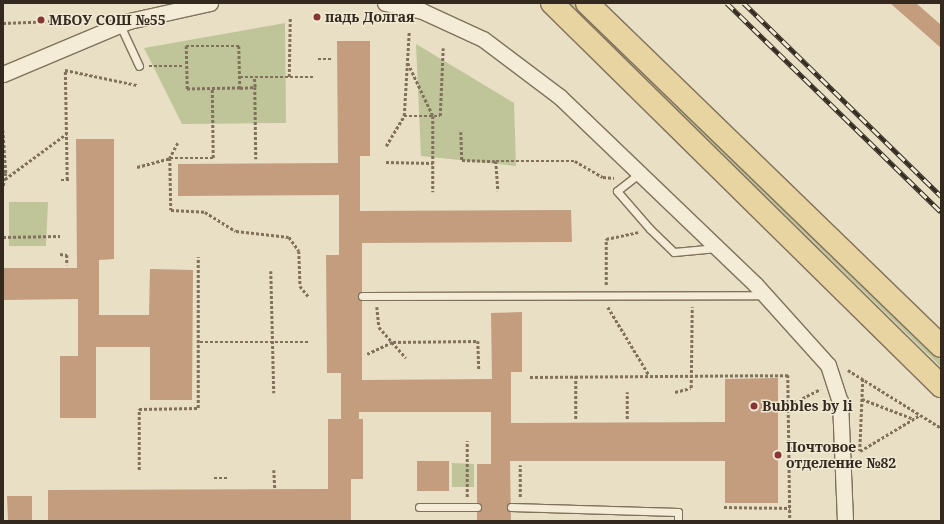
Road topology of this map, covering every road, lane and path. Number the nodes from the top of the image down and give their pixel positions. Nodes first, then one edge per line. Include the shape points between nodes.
1 (210, 3) edge
2 (385, 3) edge
3 (552, 3) edge
4 (587, 3) edge
5 (418, 7) edge
6 (290, 17) dead end
7 (84, 20) dead end
8 (3, 23) edge
9 (120, 25) junction
10 (409, 31) dead end
11 (443, 48) dead end
12 (318, 59) dead end
13 (333, 59) dead end
14 (408, 63) junction
15 (139, 66) dead end
16 (150, 66) dead end
17 (184, 66) junction
18 (3, 74) edge
19 (240, 77) junction
20 (254, 77) junction
21 (289, 77) junction
22 (314, 77) dead end
23 (137, 85) dead end
24 (255, 87) junction
25 (240, 88) junction
26 (212, 89) junction
27 (404, 116) junction
28 (433, 116) junction
29 (3, 130) edge
30 (461, 132) dead end
31 (66, 134) junction
32 (178, 143) dead end
33 (386, 146) dead end
34 (170, 158) junction
35 (256, 159) dead end
36 (496, 161) junction
37 (386, 162) dead end
38 (433, 162) junction
39 (138, 167) dead end
40 (640, 173) junction
41 (5, 179) junction
42 (617, 179) dead end
43 (61, 180) dead end
44 (67, 180) junction
45 (72, 180) dead end
46 (3, 188) edge
47 (498, 191) dead end
48 (433, 192) dead end
49 (650, 229) junction
50 (60, 236) dead end
51 (3, 237) edge
52 (717, 248) junction
53 (60, 254) dead end
54 (198, 257) dead end
55 (67, 265) dead end
56 (271, 271) dead end
57 (764, 295) junction
58 (308, 296) dead end
59 (362, 296) dead end
60 (606, 296) junction
61 (692, 304) dead end
62 (377, 315) dead end
63 (200, 342) junction
64 (272, 342) junction
65 (308, 342) dead end
66 (393, 342) junction
67 (941, 346) edge
68 (367, 354) dead end
69 (406, 358) dead end
70 (479, 370) dead end
71 (848, 370) dead end
72 (693, 374) junction
73 (650, 375) junction
74 (576, 376) junction
75 (530, 377) dead end
76 (863, 379) junction
77 (941, 386) edge
78 (820, 389) dead end
79 (627, 392) dead end
80 (675, 392) dead end
81 (274, 393) dead end
82 (862, 399) junction
83 (789, 405) junction
84 (920, 415) junction
85 (576, 419) dead end
86 (627, 419) dead end
87 (914, 419) junction
88 (941, 428) edge
89 (467, 441) dead end
90 (813, 447) dead end
91 (789, 448) junction
92 (520, 465) dead end
93 (139, 470) dead end
94 (274, 470) dead end
95 (214, 478) dead end
96 (229, 478) dead end
97 (275, 489) dead end
98 (419, 507) dead end
99 (467, 507) junction
100 (478, 507) dead end
101 (511, 507) dead end
102 (519, 507) junction
103 (724, 507) dead end
104 (790, 508) junction
105 (678, 521) edge
106 (790, 521) edge
107 (845, 521) edge

1 - 9 street
2 - 5 street
3 - 77 main road
4 - 67 main road
5 - 40 street via 495,48 560,97
6 - 21 path
7 - 8 path
9 - 15 lane
9 - 18 street
10 - 14 path
11 - 28 path via 440,116
12 - 13 path
14 - 27 path
14 - 28 path
16 - 17 path
17 - 19 path via 186,46 239,46
17 - 26 path via 187,89
19 - 20 path
19 - 25 path
20 - 21 path
20 - 24 path
21 - 22 path
23 - 31 path via 65,70
24 - 25 path
24 - 35 path
25 - 26 path
26 - 34 path via 213,158
27 - 28 path
27 - 33 path
28 - 38 path
29 - 41 path
30 - 36 path via 462,160
31 - 41 path
31 - 44 path
32 - 34 path
34 - 39 path
34 - 58 path via 171,210 205,212 236,231 289,237 299,251 300,286
36 - 42 path via 575,161 603,177
36 - 47 path
37 - 38 path
38 - 48 path
40 - 49 lane via 617,191
40 - 52 street
41 - 46 path
43 - 44 path
44 - 45 path
49 - 52 lane via 674,252
49 - 60 path via 606,239
50 - 51 path
52 - 57 street
53 - 55 path via 67,255
54 - 63 path
56 - 64 path
57 - 60 lane
57 - 107 street via 828,365 840,401
59 - 60 lane
60 - 73 path via 607,306
61 - 72 path
62 - 66 path via 379,327
63 - 64 path
63 - 93 path via 198,408 139,409
64 - 65 path
64 - 81 path
66 - 68 path
66 - 69 path
66 - 70 path via 478,341
71 - 76 path
72 - 73 path
72 - 80 path via 691,388
72 - 83 path via 788,375
73 - 74 path
74 - 75 path
74 - 85 path
76 - 82 path
76 - 84 path
78 - 83 path
79 - 86 path
82 - 87 path
82 - 87 path via 860,451
83 - 91 path
84 - 87 path
84 - 88 path
89 - 99 path
90 - 91 path
91 - 104 path
92 - 102 path
94 - 97 path
95 - 96 path
98 - 99 lane
99 - 100 lane
101 - 102 lane
102 - 105 lane via 678,512
103 - 104 path
104 - 106 path

